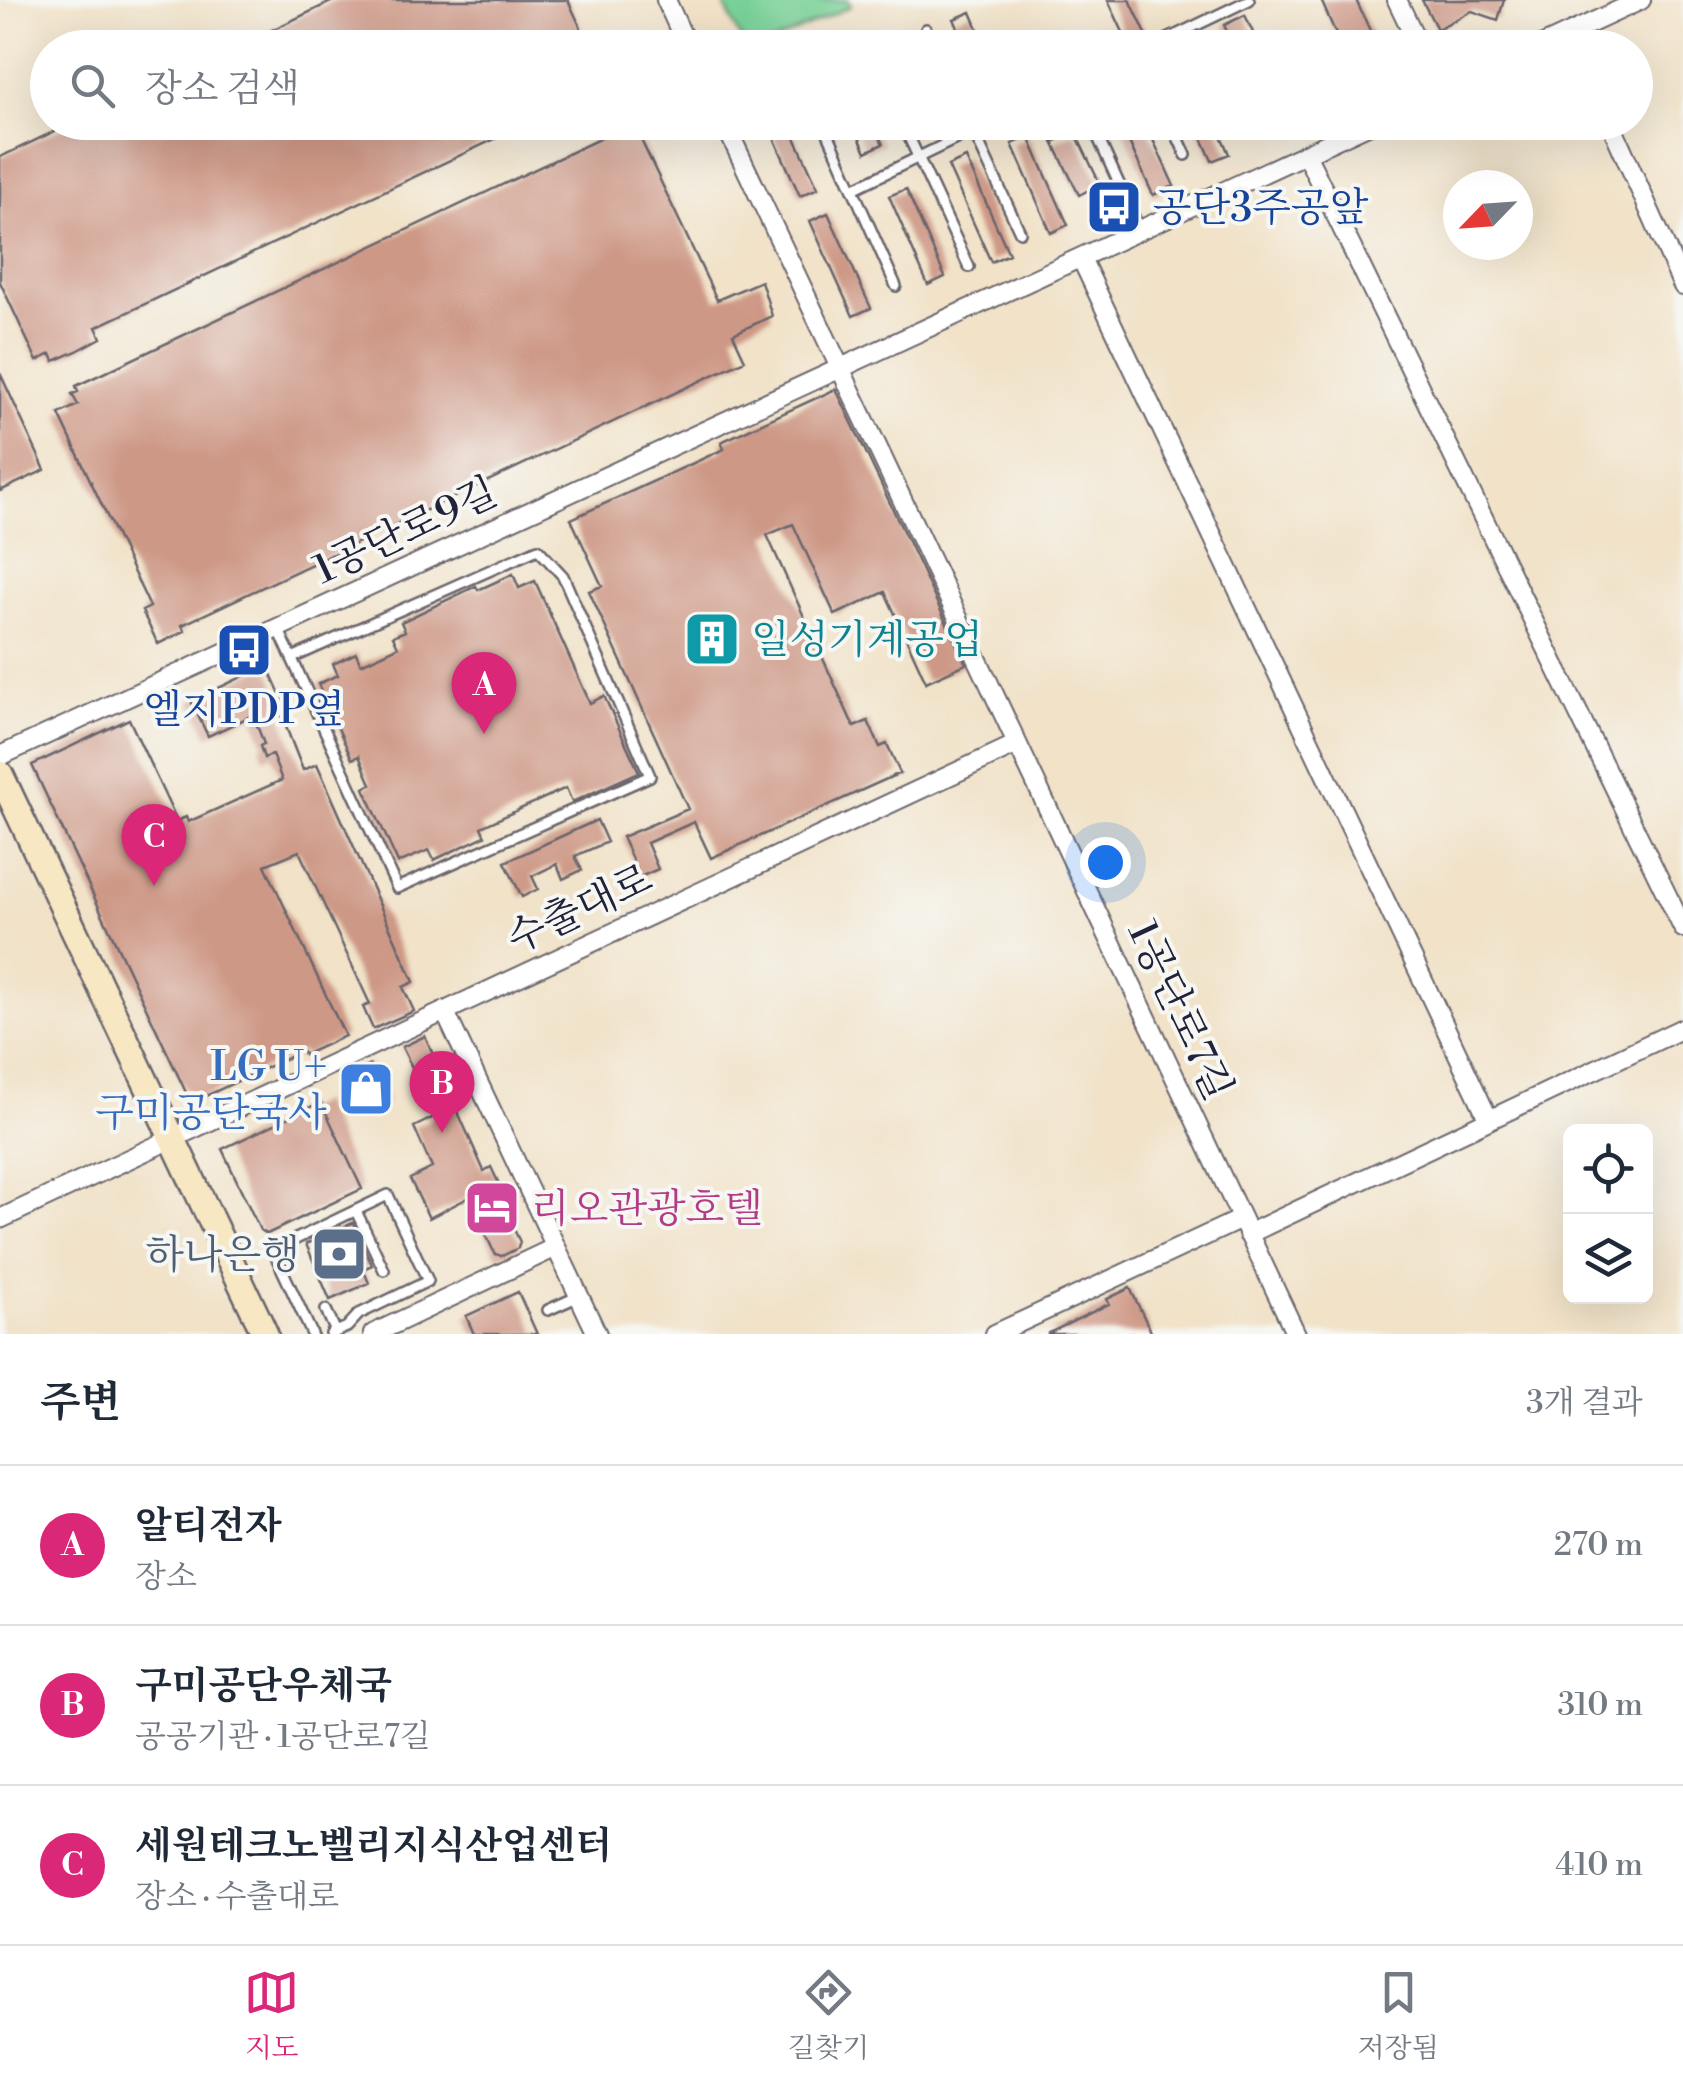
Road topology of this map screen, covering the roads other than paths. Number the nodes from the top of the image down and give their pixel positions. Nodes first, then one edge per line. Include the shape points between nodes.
1 (666, 0) edge
2 (1249, 0) edge
3 (1397, 0) edge
4 (1628, 3) edge
5 (680, 30) edge
6 (1186, 30) edge
7 (1411, 30) edge
8 (1588, 30) edge
9 (732, 140) edge
10 (832, 140) edge
11 (910, 140) edge
12 (948, 140) edge
13 (977, 140) edge
14 (1099, 140) edge
15 (1179, 140) edge
16 (1336, 140) edge
17 (1618, 140) edge
18 (1306, 154) junction
19 (1186, 155) dead end
20 (918, 157) junction
21 (852, 188) junction
22 (1140, 230) junction
23 (1020, 232) dead end
24 (1081, 258) junction
25 (969, 268) dead end
26 (896, 286) dead end
27 (1683, 286) edge
28 (840, 368) junction
29 (278, 628) junction
30 (292, 658) junction
31 (1017, 744) junction
32 (0, 756) edge
33 (0, 774) edge
34 (0, 810) edge
35 (1683, 928) edge
36 (445, 1012) junction
37 (1683, 1028) edge
38 (1489, 1120) junction
39 (165, 1141) junction
40 (356, 1211) junction
41 (0, 1218) edge
42 (1245, 1226) junction
43 (556, 1247) junction
44 (384, 1270) dead end
45 (579, 1296) junction
46 (326, 1310) dead end
47 (548, 1310) dead end
48 (381, 1332) edge
49 (334, 1333) edge
50 (595, 1333) edge
51 (248, 1334) edge
52 (265, 1334) edge
53 (312, 1334) edge
54 (995, 1334) edge
55 (1296, 1334) edge

1 - 5 street
2 - 6 lane
3 - 7 street
4 - 8 street
9 - 28 street
10 - 21 lane
11 - 20 lane
12 - 20 lane
13 - 23 lane
14 - 22 lane
15 - 19 lane
16 - 18 street, 1공단로9길
17 - 27 street
18 - 22 street, 1공단로9길
18 - 35 street
20 - 21 lane
20 - 25 lane
21 - 26 lane
22 - 24 street, 1공단로9길
24 - 28 street, 1공단로9길
24 - 38 street
28 - 29 street, 1공단로9길
28 - 31 street, 1공단로7길
29 - 30 lane
29 - 32 street, 1공단로9길
30 - 30 lane via 397,888 650,776 563,576 538,549
31 - 36 street, 수출대로
31 - 42 street, 1공단로7길
33 - 39 main road
34 - 39 main road
36 - 39 street, 수출대로
36 - 43 street
37 - 38 street
38 - 42 street
39 - 41 street, 수출대로
39 - 51 main road
39 - 52 main road
40 - 44 lane
40 - 49 lane via 388,1196 428,1281
40 - 53 lane via 273,1250
42 - 54 street
42 - 55 street, 1공단로7길
43 - 45 street
43 - 48 street
45 - 47 lane
45 - 50 street
46 - 49 lane

